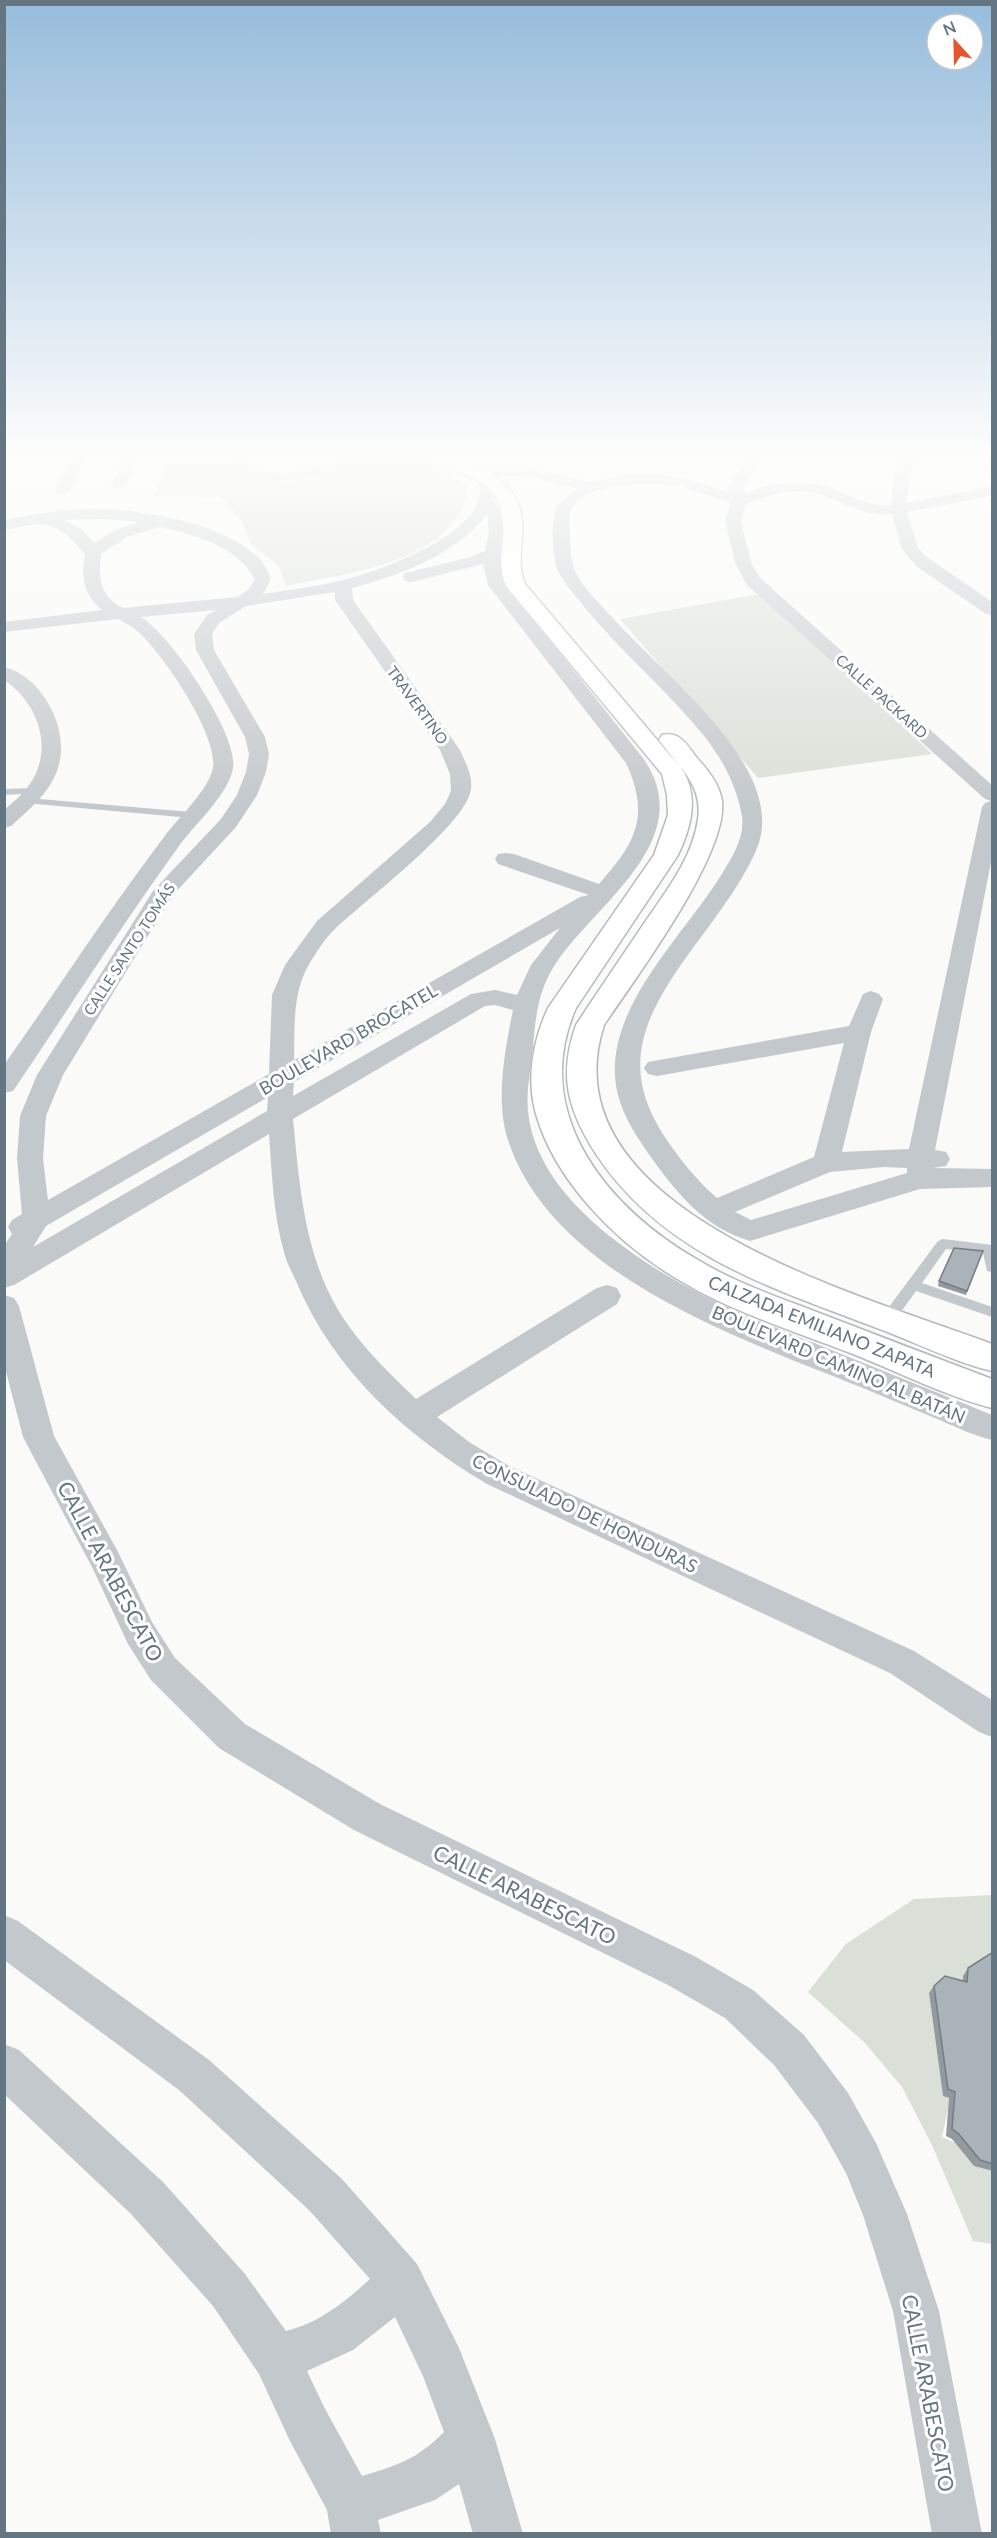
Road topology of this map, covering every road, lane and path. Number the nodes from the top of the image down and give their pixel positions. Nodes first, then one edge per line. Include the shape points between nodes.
1 (90, 575) edge
2 (262, 575) edge
3 (381, 575) edge
4 (409, 575) edge
5 (493, 575) edge
6 (512, 575) edge
7 (535, 575) edge
8 (570, 575) edge
9 (750, 575) edge
10 (943, 575) edge
11 (343, 592) junction
12 (244, 600) junction
13 (993, 610) edge
14 (118, 613) junction
15 (213, 619) junction
16 (143, 626) junction
17 (4, 627) edge
18 (4, 643) edge
19 (4, 672) edge
20 (4, 792) edge
21 (993, 795) edge
22 (31, 796) junction
23 (993, 807) edge
24 (191, 815) junction
25 (4, 822) edge
26 (437, 826) joint
27 (989, 836) edge
28 (506, 859) dead end
29 (603, 893) junction
30 (871, 999) dead end
31 (524, 1005) junction
32 (859, 1032) junction
33 (657, 1068) dead end
34 (283, 1077) junction
35 (4, 1085) edge
36 (280, 1115) junction
37 (993, 1162) edge
38 (826, 1163) junction
39 (920, 1168) junction
40 (993, 1178) edge
41 (712, 1211) junction
42 (36, 1219) junction
43 (4, 1237) edge
44 (993, 1267) edge
45 (4, 1270) edge
46 (4, 1277) edge
47 (912, 1285) junction
48 (607, 1296) dead end
49 (4, 1306) edge
50 (993, 1312) edge
51 (888, 1318) junction
52 (993, 1358) edge
53 (993, 1395) edge
54 (414, 1416) junction
55 (993, 1428) edge
56 (993, 1720) edge
57 (4, 1935) edge
58 (4, 2065) edge
59 (401, 2280) junction
60 (276, 2357) junction
61 (471, 2439) junction
62 (354, 2519) edge
63 (498, 2534) edge
64 (957, 2534) edge

1 - 14 street, CALLE SANTO TOMÁS via 94,592
2 - 12 street via 255,593
3 - 11 street
4 - 11 street
5 - 29 street, BOULEVARD CAMINO AL BATÁN via 525,623 636,762 650,792 650,811 641,848
6 - 53 main road, CALZADA EMILIANO ZAPATA via 516,586 673,773 680,789 682,810 666,855 552,1028 545,1062 546,1089 551,1116 564,1144 607,1205 684,1268 737,1295
7 - 51 main road, CALZADA EMILIANO ZAPATA via 590,647 702,778 710,797 704,842 684,883 590,1025 582,1044 578,1065 581,1094 596,1127 614,1160 646,1197 693,1235 767,1273
8 - 41 street via 612,629 702,722 735,765 752,805 751,840 725,891 656,983 638,1018 627,1058 629,1091 645,1130
9 - 21 street, CALLE PACKARD
10 - 13 street
11 - 12 street
11 - 15 street
11 - 26 street, TRAVERTINO via 450,750 461,773 462,792
12 - 14 street
12 - 15 street
14 - 16 street, CALLE SANTO TOMÁS
14 - 17 street
15 - 16 street
15 - 42 street, CALLE SANTO TOMÁS via 203,634 205,650 255,737 259,754 256,772 229,823 164,891 50,1075 33,1116 30,1159
16 - 18 street
16 - 24 street, CALLE SANTO TOMÁS via 172,657 224,752 223,770
19 - 22 street via 36,697 52,736 54,754
20 - 22 lane
22 - 24 lane
22 - 25 street
23 - 27 street
24 - 35 street, CALLE SANTO TOMÁS
26 - 34 street, CONSULADO DE HONDURAS via 325,926 297,965 284,995
27 - 39 street
28 - 29 street
29 - 31 street, BOULEVARD CAMINO AL BATÁN via 542,966
29 - 34 street, BOULEVARD BROCATEL
30 - 32 street
31 - 36 street, BOULEVARD BROCATEL via 495,997 479,999
31 - 55 street, BOULEVARD CAMINO AL BATÁN via 515,1118 535,1167 575,1222 658,1284 752,1331
32 - 33 street
32 - 38 street
34 - 36 street, CONSULADO DE HONDURAS
34 - 42 street, BOULEVARD BROCATEL
36 - 46 street, BOULEVARD BROCATEL
36 - 54 street, CONSULADO DE HONDURAS via 287,1197 298,1253 316,1295 337,1333
37 - 39 street
38 - 39 street via 884,1158
38 - 41 street
39 - 40 street
39 - 41 street via 858,1196 758,1230 741,1228
42 - 43 street, BOULEVARD BROCATEL
42 - 45 street
44 - 47 lane via 989,1249 983,1246 944,1244
47 - 50 lane
47 - 51 lane
48 - 54 street
49 - 64 street, CALLE ARABESCATO via 39,1437 140,1633 163,1669 232,1736 367,1817 682,1971 739,2004 789,2050 833,2108 861,2158 885,2214 916,2311
51 - 52 main road, CALZADA EMILIANO ZAPATA
54 - 56 street, CONSULADO DE HONDURAS via 498,1476 902,1662
57 - 59 street via 194,2075 326,2195
58 - 60 street via 147,2198 230,2290
59 - 60 street via 343,2330 311,2347
59 - 61 street via 442,2365
60 - 62 street
61 - 62 street via 447,2463 418,2483
61 - 63 street

